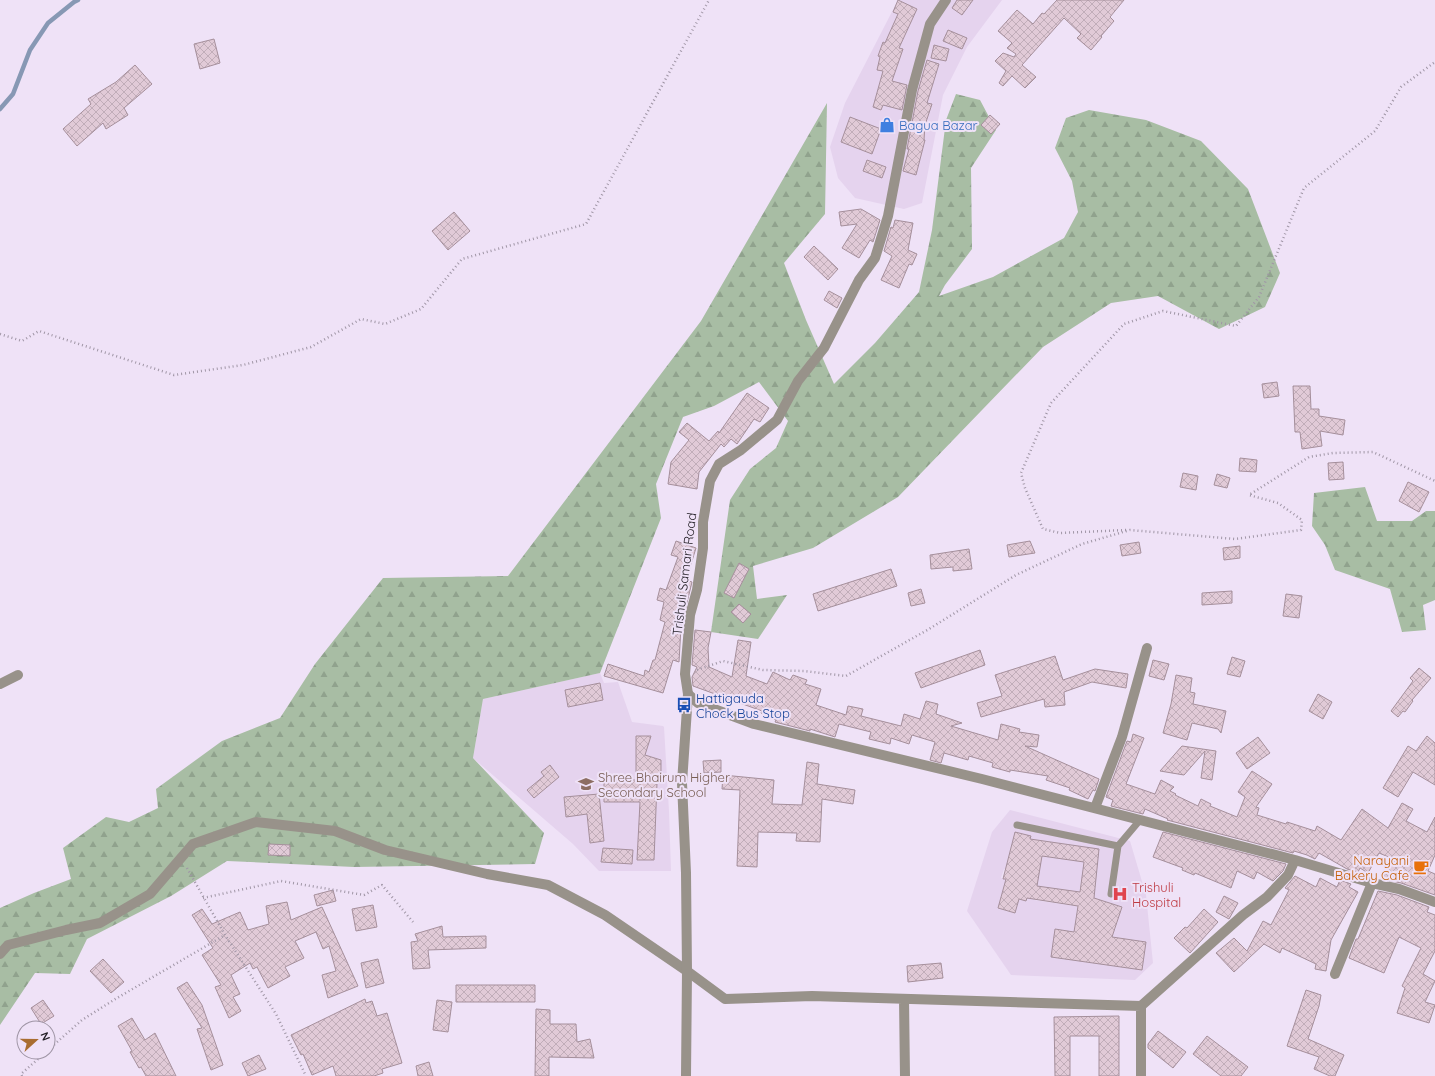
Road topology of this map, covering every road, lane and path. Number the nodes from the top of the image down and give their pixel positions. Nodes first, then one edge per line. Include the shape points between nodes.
1 (709, 0) edge
2 (946, 0) edge
3 (1435, 62) edge
4 (0, 334) edge
5 (1435, 481) edge
6 (1130, 530) junction
7 (1147, 648) dead end
8 (685, 674) junction
9 (18, 675) dead end
10 (0, 684) edge
11 (688, 694) junction
12 (1095, 808) junction
13 (1140, 820) junction
14 (1017, 825) dead end
15 (1118, 846) junction
16 (182, 858) junction
17 (1295, 860) junction
18 (1372, 882) junction
19 (1111, 894) dead end
20 (203, 898) junction
21 (1435, 902) edge
22 (413, 922) dead end
23 (225, 936) junction
24 (0, 954) edge
25 (687, 971) junction
26 (1335, 974) dead end
27 (904, 999) junction
28 (1141, 1006) junction
29 (56, 1043) edge
30 (37, 1060) edge
31 (22, 1076) edge
32 (306, 1076) edge
33 (686, 1076) edge
34 (905, 1076) edge
35 (1141, 1076) edge

1 - 4 path via 586,224 462,259 421,309 386,324 360,319 311,348 243,365 174,375 39,331 22,341
2 - 8 street, Trishuli Samari Road via 930,24 912,90 888,216 875,258 860,280 824,348 798,381 777,420 741,450 719,464 710,481 703,522 698,590 690,615
3 - 6 path via 1401,87 1375,131 1304,188 1259,297 1236,326 1163,311 1124,324 1051,403 1021,473 1044,530 1060,533
5 - 6 path via 1372,452 1333,453 1309,457 1249,495 1278,503 1302,520 1301,530 1235,539
6 - 8 path via 1082,544 1016,574 929,629 846,676 763,670 723,661
7 - 12 street via 1122,736
8 - 11 street, Trishuli Samari Road
9 - 10 street
11 - 12 street via 698,704 754,724
11 - 25 street, Trishuli Samari Road via 682,783
12 - 13 street
13 - 15 lane
13 - 17 street
14 - 15 lane
15 - 19 lane
16 - 20 path
16 - 24 street via 150,894 100,923 8,945
16 - 25 street via 193,844 256,822 335,831 385,850 486,874 548,885 605,916
17 - 18 street
17 - 28 street via 1288,875 1267,897 1243,915
18 - 21 street
18 - 26 street
20 - 22 path via 281,881 364,895 382,885
20 - 23 path
23 - 29 path via 116,998 82,1020
23 - 32 path via 276,1014
25 - 27 street via 725,999 812,996
25 - 33 street, Trishuli Samari Road
27 - 28 street
27 - 34 street
28 - 35 street
30 - 31 path via 21,1074

